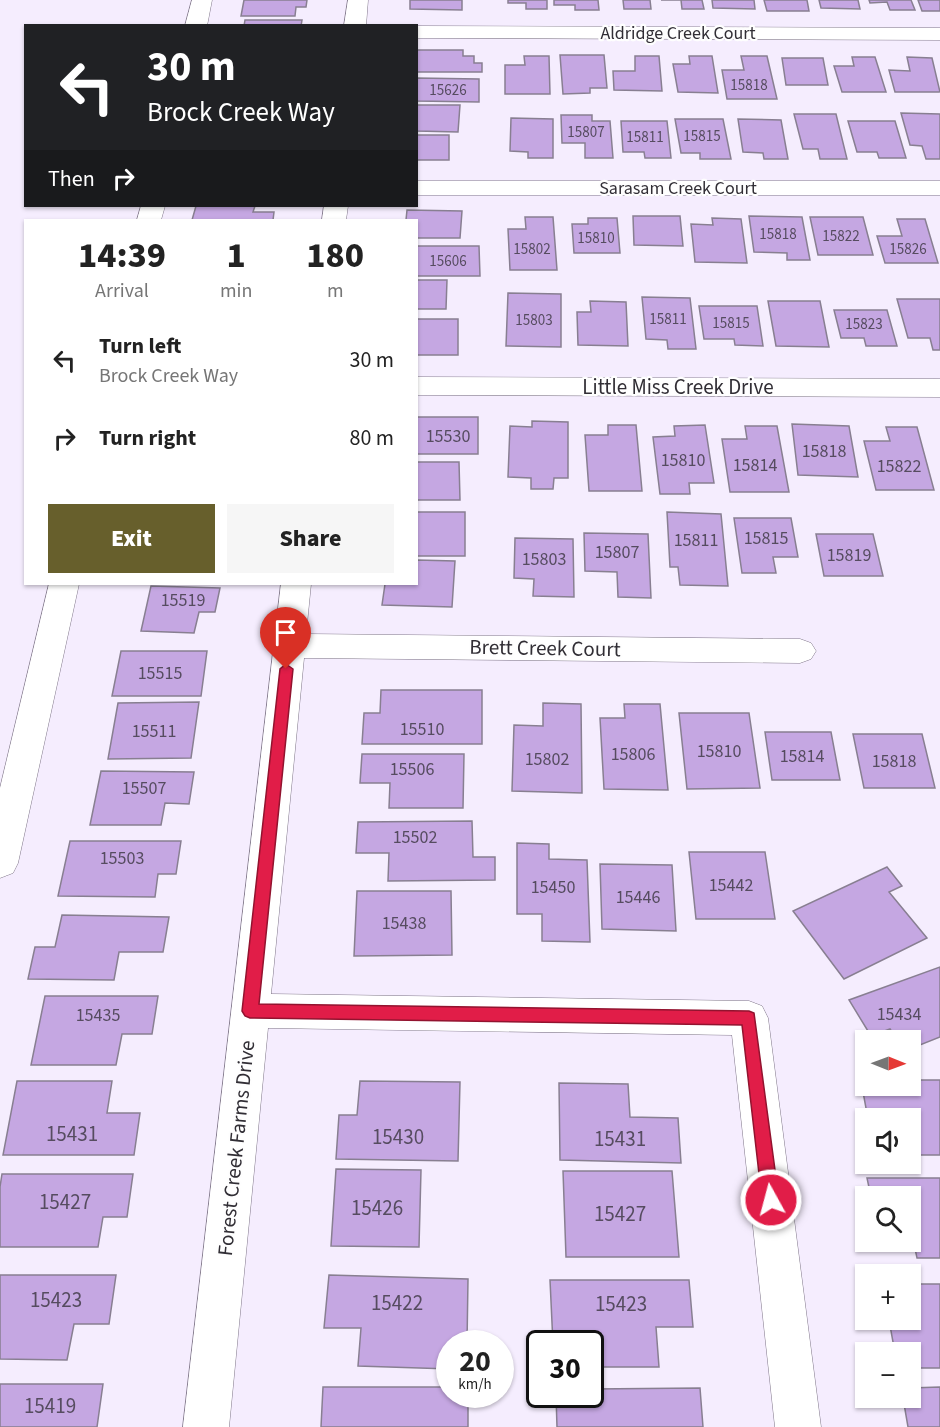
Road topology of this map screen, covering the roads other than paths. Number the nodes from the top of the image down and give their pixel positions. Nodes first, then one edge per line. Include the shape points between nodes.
1 (202, 0) edge
2 (358, 0) edge
3 (196, 24) edge
4 (355, 24) edge
5 (418, 32) edge
6 (940, 34) edge
7 (418, 188) edge
8 (940, 189) edge
9 (418, 386) edge
10 (940, 388) edge
11 (64, 585) edge
12 (296, 585) edge
13 (289, 646) junction
14 (800, 651) dead end
15 (0, 863) edge
16 (250, 1011) junction
17 (206, 1427) edge
18 (798, 1427) edge

1 - 3 street
2 - 4 street
5 - 6 street, Aldridge Creek Court
7 - 8 street, Sarasam Creek Court
9 - 10 street, Little Miss Creek Drive
11 - 15 street
12 - 13 street, Forest Creek Farms Drive
13 - 14 street, Brett Creek Court
13 - 16 street, Forest Creek Farms Drive
16 - 17 street, Forest Creek Farms Drive
16 - 18 street via 749,1018

